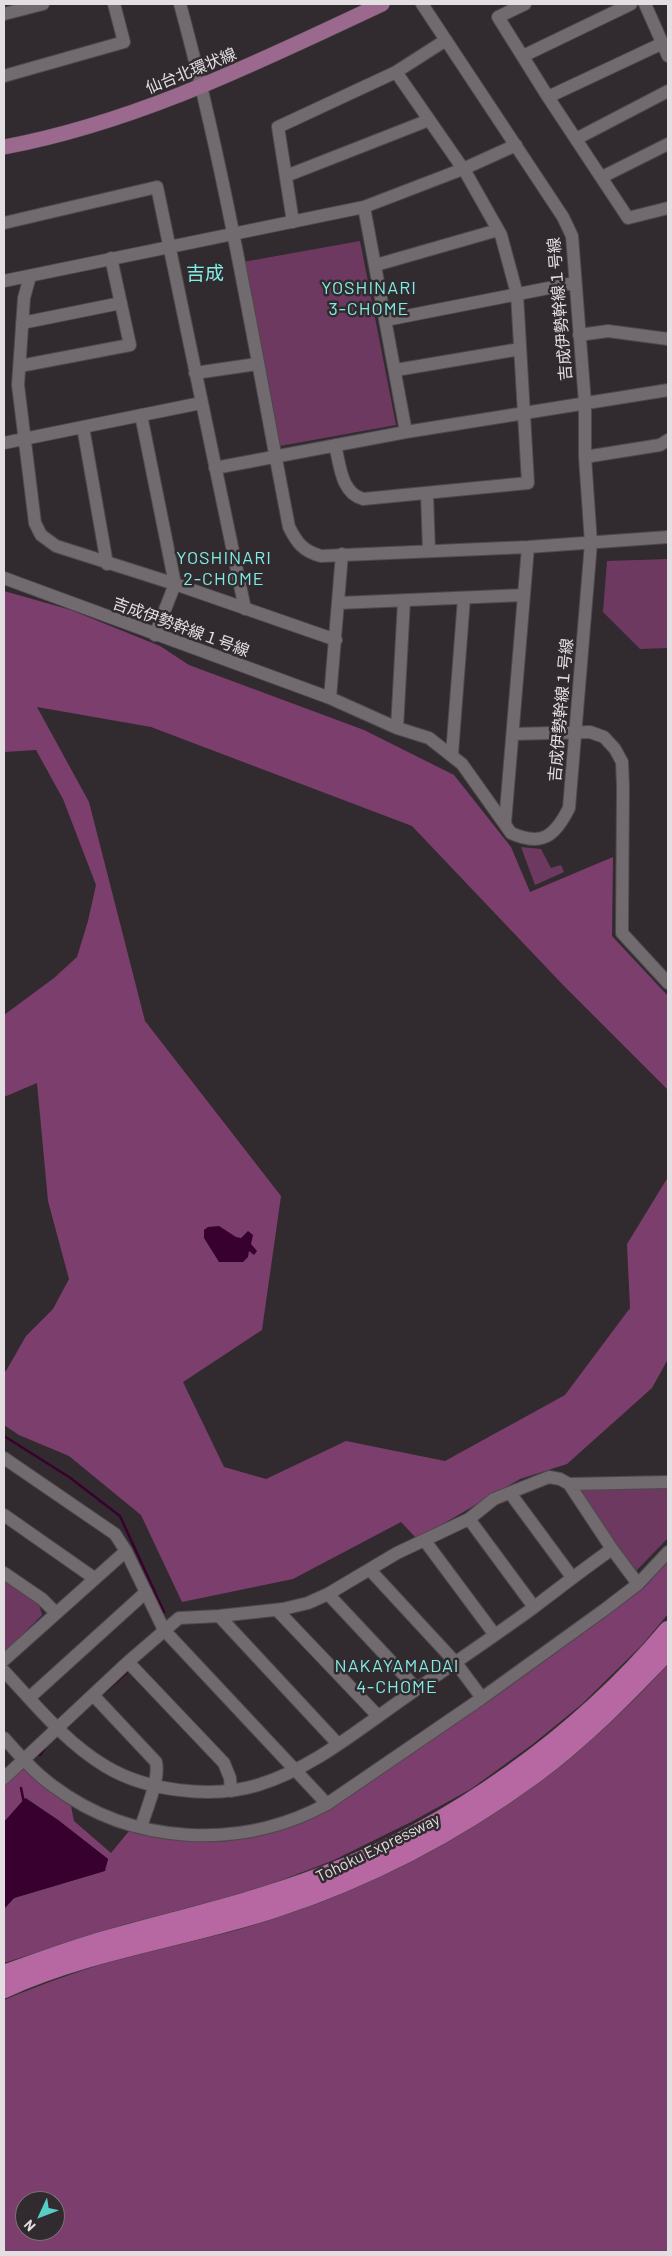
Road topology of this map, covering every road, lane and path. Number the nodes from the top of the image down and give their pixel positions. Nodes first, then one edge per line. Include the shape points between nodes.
1 (43, 4) edge
2 (114, 4) edge
3 (180, 4) edge
4 (358, 4) edge
5 (382, 4) edge
6 (422, 4) edge
7 (525, 4) edge
8 (631, 4) edge
9 (645, 4) edge
10 (4, 14) edge
11 (446, 40) junction
12 (663, 43) junction
13 (523, 56) junction
14 (668, 56) edge
15 (396, 72) junction
16 (4, 76) edge
17 (201, 82) junction
18 (668, 91) edge
19 (548, 98) junction
20 (429, 120) junction
21 (4, 137) edge
22 (576, 138) junction
23 (668, 144) edge
24 (516, 145) junction
25 (4, 147) edge
26 (463, 169) junction
27 (286, 176) junction
28 (602, 176) junction
29 (364, 207) junction
30 (668, 208) edge
31 (293, 222) junction
32 (4, 223) edge
33 (498, 230) junction
34 (234, 234) junction
35 (169, 246) junction
36 (111, 258) junction
37 (376, 265) junction
38 (30, 276) junction
39 (4, 281) edge
40 (574, 283) junction
41 (516, 294) junction
42 (121, 303) junction
43 (386, 320) junction
44 (22, 323) junction
45 (579, 335) junction
46 (668, 339) edge
47 (520, 349) junction
48 (257, 364) junction
49 (20, 366) junction
50 (396, 370) junction
51 (195, 374) junction
52 (668, 390) edge
53 (201, 402) junction
54 (585, 403) junction
55 (524, 413) junction
56 (142, 415) junction
57 (83, 427) junction
58 (406, 432) junction
59 (25, 439) junction
60 (668, 440) edge
61 (4, 443) edge
62 (336, 445) junction
63 (276, 457) junction
64 (585, 457) junction
65 (215, 468) junction
66 (427, 494) junction
67 (668, 537) edge
68 (591, 543) junction
69 (528, 548) junction
70 (429, 551) junction
71 (342, 554) junction
72 (107, 564) junction
73 (4, 578) edge
74 (175, 584) junction
75 (524, 595) junction
76 (464, 598) junction
77 (404, 602) junction
78 (339, 603) junction
79 (245, 609) junction
80 (155, 634) junction
81 (336, 640) junction
82 (330, 698) junction
83 (397, 728) junction
84 (576, 731) junction
85 (514, 734) junction
86 (452, 754) junction
87 (505, 824) junction
88 (668, 983) edge
89 (4, 1458) edge
90 (668, 1482) edge
91 (569, 1484) junction
92 (510, 1493) junction
93 (4, 1515) edge
94 (470, 1519) junction
95 (425, 1541) junction
96 (612, 1549) junction
97 (126, 1551) junction
98 (668, 1552) edge
99 (370, 1570) junction
100 (4, 1573) edge
101 (572, 1577) junction
102 (94, 1578) junction
103 (638, 1584) junction
104 (146, 1592) junction
105 (328, 1594) junction
106 (534, 1607) junction
107 (277, 1610) junction
108 (56, 1612) junction
109 (219, 1616) junction
110 (164, 1630) junction
111 (668, 1630) edge
112 (495, 1635) junction
113 (668, 1651) edge
114 (4, 1660) edge
115 (128, 1662) junction
116 (456, 1663) junction
117 (4, 1671) edge
118 (416, 1689) junction
119 (93, 1694) junction
120 (29, 1698) junction
121 (482, 1698) junction
122 (378, 1716) junction
123 (58, 1728) junction
124 (4, 1738) edge
125 (338, 1744) junction
126 (24, 1760) junction
127 (297, 1770) junction
128 (4, 1778) edge
129 (154, 1784) junction
130 (231, 1791) junction
131 (327, 1804) junction
132 (140, 1827) junction
133 (4, 1974) edge
134 (4, 1989) edge

1 - 10 street
2 - 16 street via 124,42
3 - 17 street
4 - 17 main road, 仙台北環状線
5 - 17 main road, 仙台北環状線
6 - 11 street, 吉成伊勢幹線１号線
7 - 13 street via 498,17
8 - 13 street
9 - 12 street
11 - 15 street
11 - 24 street, 吉成伊勢幹線１号線
12 - 14 street
12 - 19 street
13 - 19 street
15 - 20 street
15 - 27 street via 278,127
17 - 21 main road, 仙台北環状線
17 - 25 main road, 仙台北環状線 via 115,118
17 - 34 street
18 - 22 street
19 - 22 street
20 - 26 street
20 - 27 street
22 - 28 street
23 - 28 street
24 - 26 street
24 - 40 street, 吉成伊勢幹線１号線 via 563,216 572,236
26 - 29 street
26 - 33 street
27 - 31 street
28 - 30 street via 628,218
29 - 31 street
29 - 37 street
31 - 34 street
32 - 35 street via 157,186
33 - 37 street
33 - 41 street
34 - 35 street
34 - 48 street
35 - 36 street
35 - 51 street
36 - 38 street
36 - 42 street
37 - 43 street
38 - 39 street
38 - 44 street
40 - 41 street
40 - 45 street, 吉成伊勢幹線１号線
41 - 43 street
41 - 47 street
42 - 44 street
42 - 49 street via 130,345
43 - 50 street
44 - 49 street
45 - 46 street via 608,331
45 - 54 street, 吉成伊勢幹線１号線
47 - 50 street
47 - 55 street
48 - 51 street
48 - 63 street
49 - 59 street via 18,385
50 - 58 street
51 - 53 street
52 - 54 street
53 - 56 street
53 - 65 street
54 - 55 street
54 - 64 street, 吉成伊勢幹線１号線
55 - 58 street
55 - 66 street via 528,483
56 - 57 street
56 - 74 street
57 - 59 street
57 - 72 street
58 - 62 street
59 - 61 street
59 - 72 street via 35,523 41,535 51,544
60 - 64 street via 660,445
62 - 63 street
62 - 66 street via 346,489 354,497
63 - 65 street
63 - 71 street via 289,527 297,543 308,552 321,556
64 - 68 street, 吉成伊勢幹線１号線
65 - 79 street
66 - 70 street
67 - 68 street
68 - 69 street
68 - 84 street, 吉成伊勢幹線１号線
69 - 70 street
69 - 75 street
70 - 71 street
71 - 78 street
72 - 74 street
73 - 80 street, 吉成伊勢幹線１号線
74 - 79 street
74 - 80 street
75 - 76 street
75 - 85 street
76 - 77 street
76 - 86 street
77 - 78 street
77 - 83 street
78 - 81 street
79 - 81 street
80 - 82 street, 吉成伊勢幹線１号線
81 - 82 street
82 - 83 street, 吉成伊勢幹線１号線
83 - 86 street, 吉成伊勢幹線１号線 via 429,738
84 - 85 street
84 - 87 street, 吉成伊勢幹線１号線 via 569,808 563,821 552,834 540,840 511,833
84 - 88 street via 604,737 622,762 622,933
85 - 87 street
86 - 87 street, 吉成伊勢幹線１号線
89 - 97 street via 115,1534
90 - 91 street
91 - 92 street via 549,1477
91 - 96 street
92 - 94 street via 494,1499
92 - 101 street
93 - 102 street
94 - 95 street
94 - 106 street
95 - 99 street
95 - 112 street
96 - 101 street
96 - 103 street
97 - 102 street
97 - 104 street
98 - 103 street
99 - 105 street
99 - 116 street
100 - 108 street
101 - 106 street
102 - 108 street
103 - 121 street
104 - 110 street
104 - 120 street
105 - 107 street via 308,1603
105 - 118 street
106 - 112 street
107 - 109 street
107 - 122 street
108 - 114 street
109 - 110 street via 178,1618
109 - 125 street
110 - 115 street
110 - 127 street
111 - 133 highway, Tohoku Expressway via 561,1736 498,1783 413,1834 323,1876 251,1900 86,1945
112 - 116 street
113 - 134 highway, Tohoku Expressway via 604,1716 535,1774 417,1848 324,1891 275,1909 118,1950
115 - 119 street
115 - 130 street via 224,1763
116 - 118 street
116 - 121 street
117 - 120 street
118 - 122 street
119 - 123 street
119 - 129 street via 156,1762
120 - 123 street
121 - 131 street
122 - 125 street
123 - 126 street
123 - 129 street via 106,1766
124 - 126 street
125 - 127 street
126 - 128 street
126 - 132 street via 52,1786 78,1803 99,1814
127 - 130 street via 257,1786
127 - 131 street
129 - 130 street via 191,1792
129 - 132 street
131 - 132 street via 252,1832 186,1836

